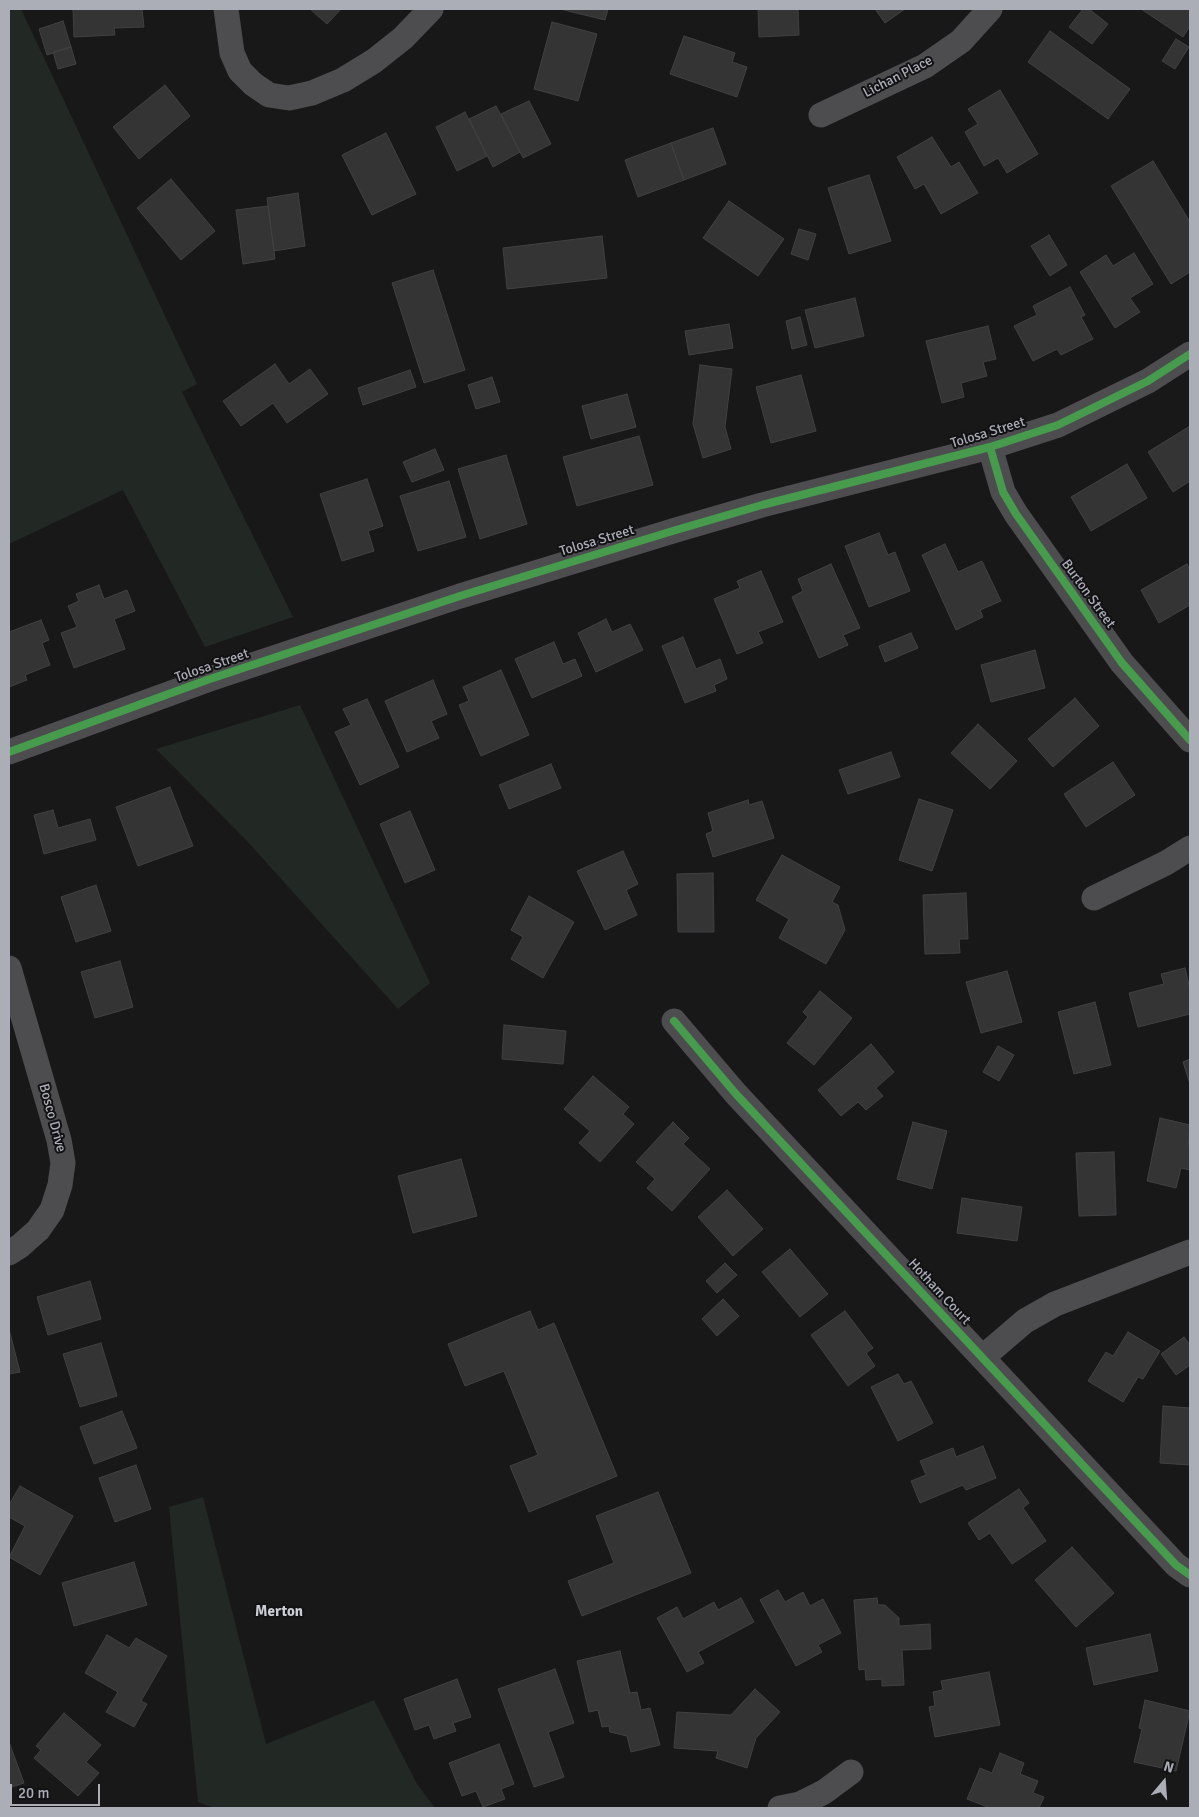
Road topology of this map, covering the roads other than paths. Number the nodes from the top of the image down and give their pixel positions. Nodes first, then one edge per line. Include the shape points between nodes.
1 (226, 9) edge
2 (431, 9) edge
3 (990, 9) edge
4 (821, 115) dead end
5 (1190, 354) edge
6 (990, 447) junction
7 (1190, 740) edge
8 (9, 752) edge
9 (1190, 848) edge
10 (1094, 898) dead end
11 (9, 968) edge
12 (674, 1021) dead end
13 (1190, 1252) edge
14 (9, 1253) edge
15 (983, 1357) junction
16 (1190, 1576) edge
17 (850, 1772) dead end
18 (780, 1808) edge

1 - 2 street via 232,53 240,71 269,94 289,98 312,93 343,80 374,61 403,38
3 - 4 street, Lichan Place via 961,41 925,66
5 - 6 street, Tolosa Street via 1104,404
6 - 7 street, Burton Street via 1003,492 1016,514 1122,663
6 - 8 street, Tolosa Street via 762,505 488,588 207,680
9 - 10 street via 1166,864
11 - 14 street, Bosco Drive via 60,1140 63,1162 52,1210 38,1230
12 - 15 street, Hotham Court via 736,1094
13 - 15 street via 1055,1304 1025,1321
15 - 16 street, Hotham Court via 1176,1565
17 - 18 street via 824,1792 800,1804

